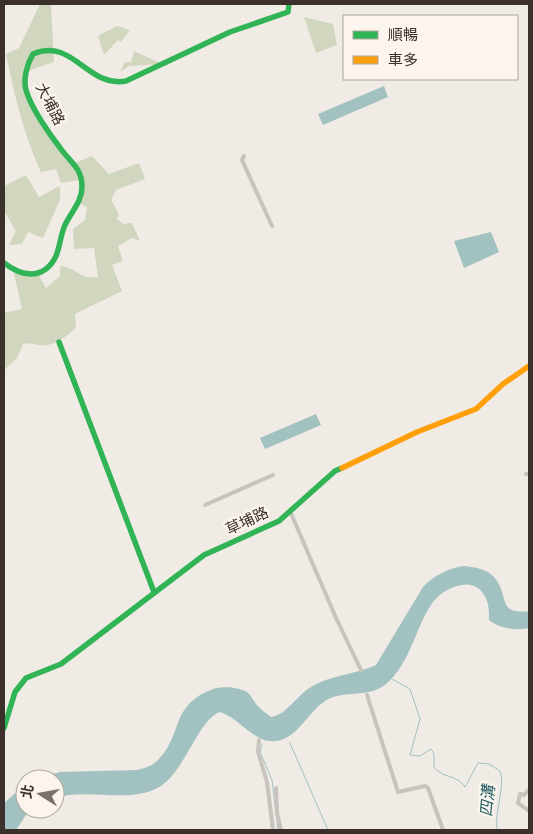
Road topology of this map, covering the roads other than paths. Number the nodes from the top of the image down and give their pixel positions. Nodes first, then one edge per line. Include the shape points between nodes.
1 (289, 4) edge
2 (244, 156) dead end
3 (272, 226) dead end
4 (4, 263) edge
5 (59, 342) dead end
6 (529, 366) edge
7 (273, 475) dead end
8 (205, 505) dead end
9 (290, 511) junction
10 (154, 592) junction
11 (361, 670) dead end
12 (367, 695) dead end
13 (4, 728) edge
14 (259, 740) dead end
15 (276, 788) dead end
16 (529, 790) edge
17 (529, 810) edge
18 (273, 830) edge
19 (281, 830) edge
20 (443, 830) edge

1 - 4 street, 大埔路 via 288,12 244,25 140,75 118,82 102,79 67,54 45,50 33,54 28,66 26,90 62,151 78,166 81,202 66,223 57,255 38,274 26,275
2 - 3 street via 242,160
5 - 10 street
6 - 9 street, 草埔路 via 476,409 417,432 335,471
7 - 8 street
9 - 10 street, 草埔路 via 279,521 204,555
9 - 11 street
10 - 13 street, 草埔路 via 60,664 26,678 15,692
12 - 20 street via 398,792 428,788
14 - 18 street via 258,752
15 - 19 street
16 - 17 street via 520,794 518,803

